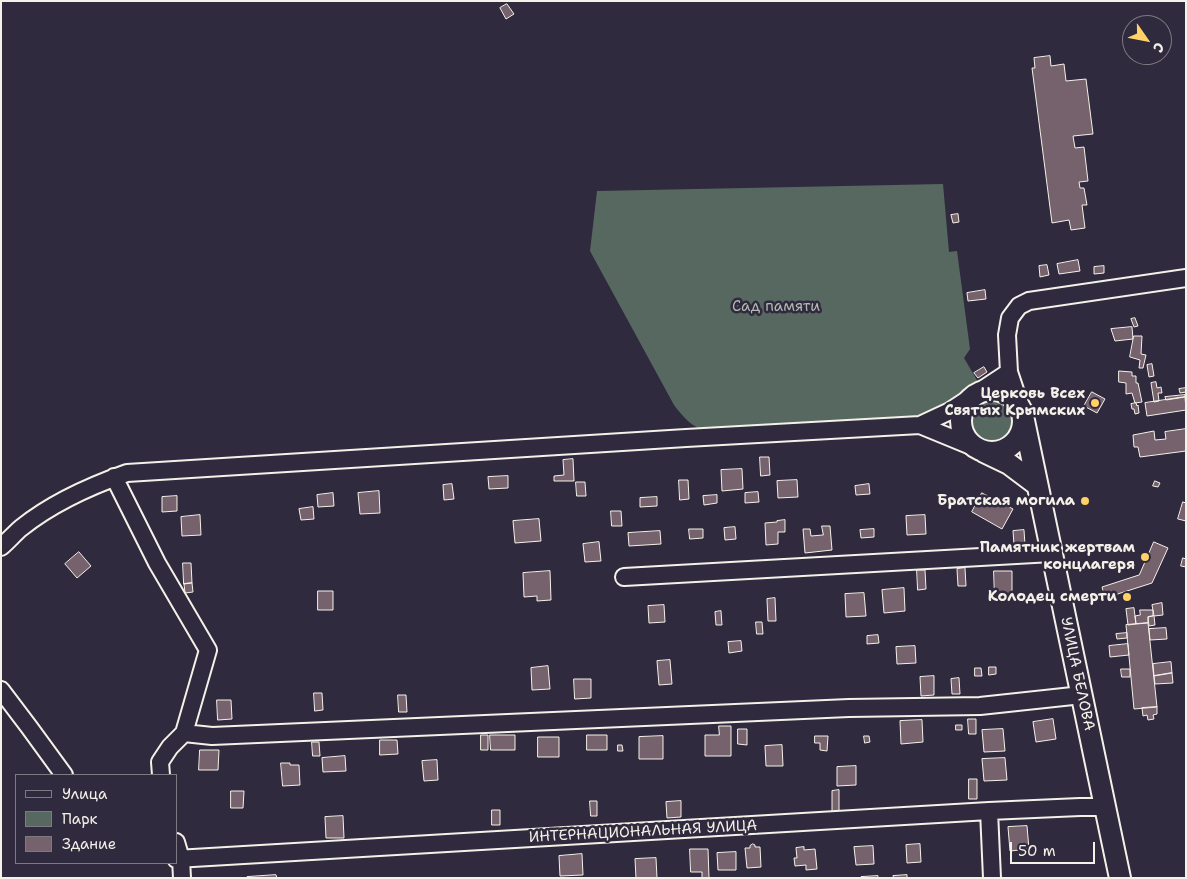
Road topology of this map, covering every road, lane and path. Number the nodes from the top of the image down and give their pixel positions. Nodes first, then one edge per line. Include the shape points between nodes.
1 (1186, 278) edge
2 (1009, 372) junction
3 (972, 396) junction
4 (1022, 412) junction
5 (920, 425) junction
6 (976, 448) junction
7 (114, 477) junction
8 (1037, 484) junction
9 (1, 547) edge
10 (1052, 553) junction
11 (624, 577) dead end
12 (1, 690) edge
13 (1082, 696) junction
14 (184, 733) junction
15 (63, 774) edge
16 (161, 774) edge
17 (1104, 807) junction
18 (989, 811) junction
19 (178, 859) edge
20 (182, 878) edge
21 (992, 878) edge
22 (1120, 878) edge

1 - 2 street via 1029,301 1019,306 1010,318 1007,335
2 - 3 street
2 - 4 street
3 - 4 main road via 986,390 1001,391 1014,398
3 - 5 street
3 - 6 main road via 963,408 960,423 965,438
4 - 6 main road via 1023,426 1011,446 998,452
4 - 8 main road, УЛИЦА БЕЛОВА
5 - 6 street
5 - 7 street via 127,473
6 - 8 main road via 1009,464
7 - 9 street via 41,513
7 - 14 street via 157,562 208,650
8 - 10 main road, УЛИЦА БЕЛОВА
10 - 11 street
10 - 13 main road, УЛИЦА БЕЛОВА
12 - 15 street
13 - 14 street via 980,706 849,708 212,736
13 - 17 main road, УЛИЦА БЕЛОВА
14 - 16 street via 160,762
17 - 18 street, ИНТЕРНАЦИОНАЛЬНАЯ УЛИЦА
17 - 22 main road, УЛИЦА БЕЛОВА
18 - 19 street, ИНТЕРНАЦИОНАЛЬНАЯ УЛИЦА
18 - 21 street
19 - 20 street

